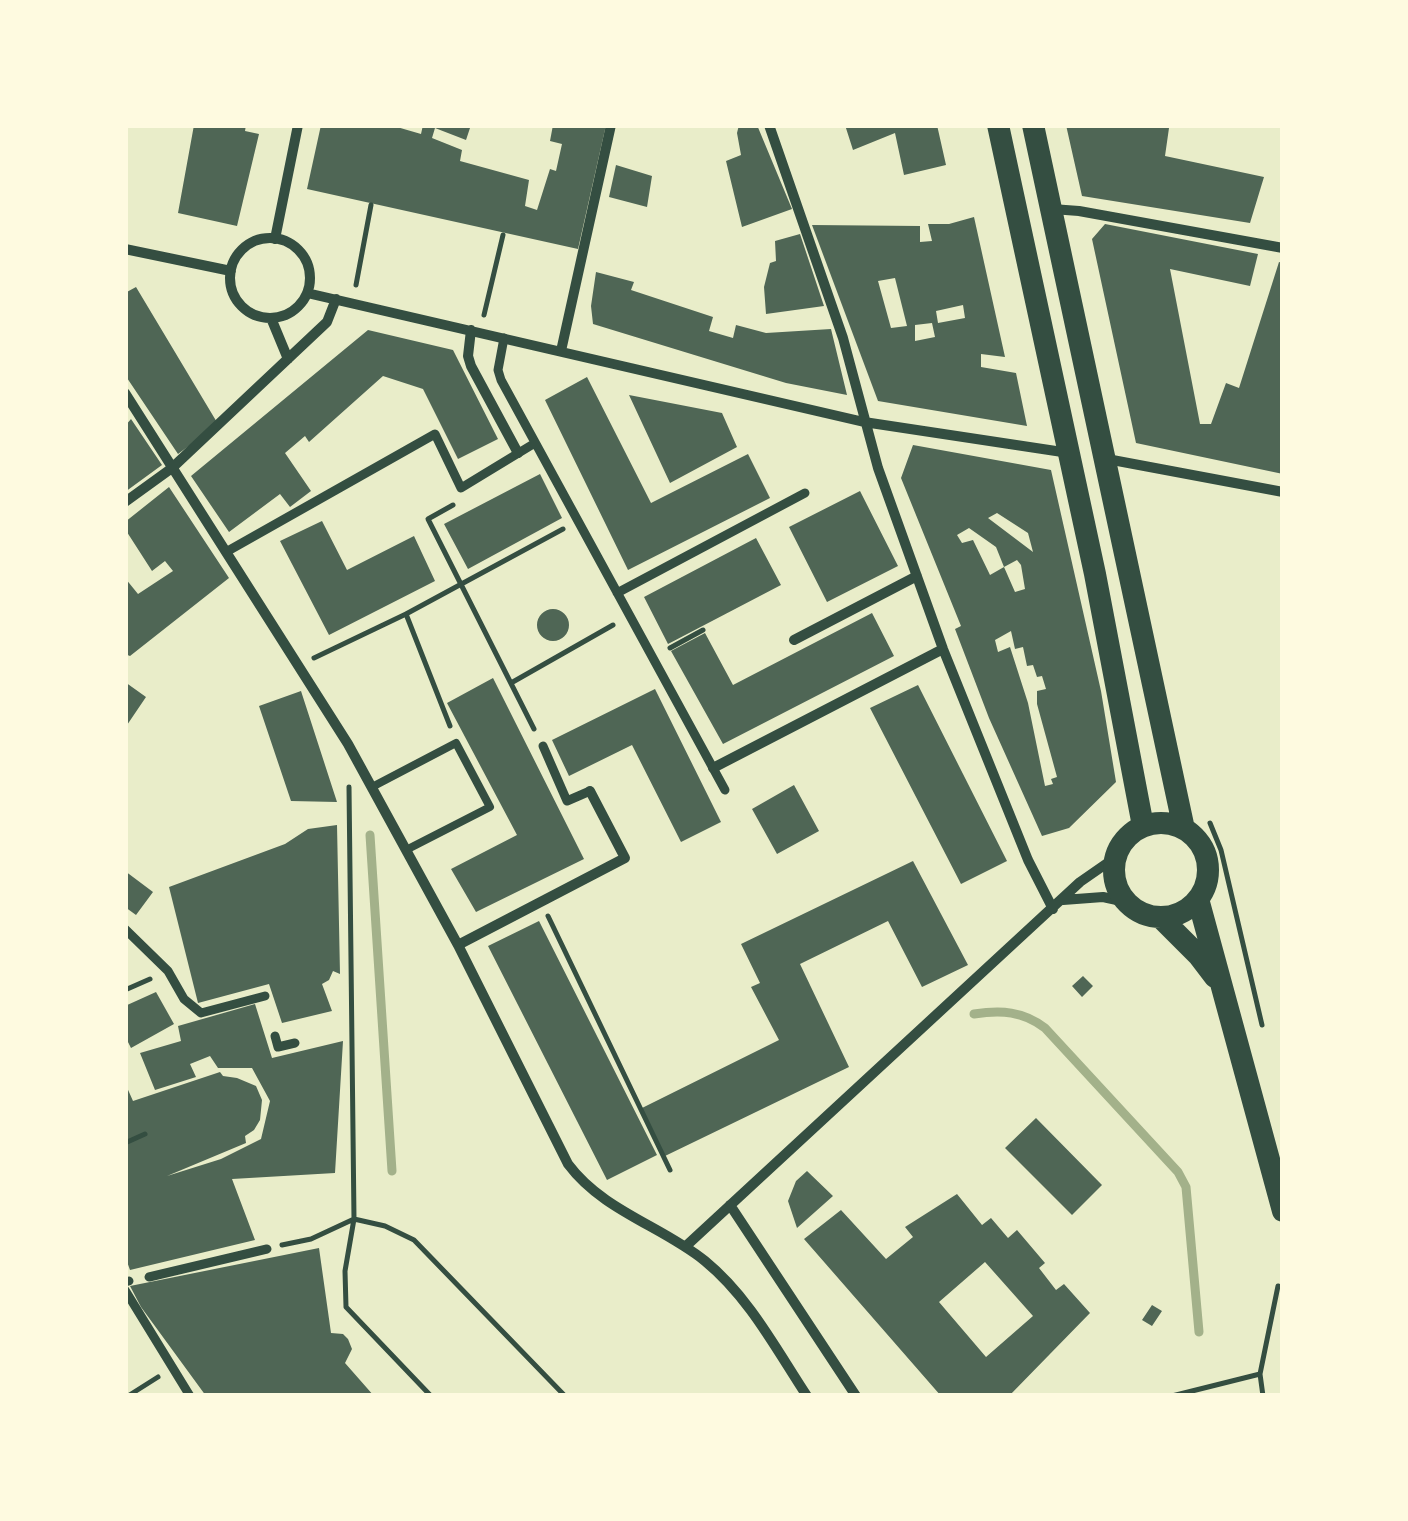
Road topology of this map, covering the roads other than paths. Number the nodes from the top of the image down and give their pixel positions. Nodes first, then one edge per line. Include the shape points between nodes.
1 (298, 125) edge
2 (610, 125) edge
3 (769, 125) edge
4 (998, 125) edge
5 (1033, 125) edge
6 (1016, 208) junction
7 (1051, 209) junction
8 (275, 238) junction
9 (125, 248) edge
10 (1283, 248) edge
11 (231, 270) junction
12 (308, 293) junction
13 (336, 299) junction
14 (271, 318) junction
15 (475, 332) junction
16 (504, 338) junction
17 (562, 352) junction
18 (288, 359) junction
19 (125, 393) edge
20 (864, 422) junction
21 (535, 443) junction
22 (518, 453) junction
23 (1070, 454) junction
24 (172, 468) junction
25 (1105, 468) junction
26 (1283, 492) edge
27 (805, 493) dead end
28 (125, 502) edge
29 (226, 552) junction
30 (917, 576) junction
31 (617, 593) junction
32 (794, 640) dead end
33 (942, 648) junction
34 (542, 746) road end
35 (712, 768) junction
36 (372, 787) junction
37 (724, 790) dead end
38 (590, 791) joint
39 (1143, 826) junction
40 (1184, 829) junction
41 (406, 850) junction
42 (1116, 857) junction
43 (1198, 898) junction
44 (1126, 902) junction
45 (1058, 904) junction
46 (1160, 917) junction
47 (125, 929) edge
48 (458, 945) junction
49 (1221, 986) junction
50 (265, 996) dead end
51 (276, 1036) dead end
52 (295, 1043) dead end
53 (730, 1205) junction
54 (1283, 1211) edge
55 (686, 1246) junction
56 (267, 1249) road end
57 (149, 1277) dead end
58 (126, 1284) edge
59 (190, 1396) edge
60 (807, 1396) edge
61 (856, 1396) edge

1 - 8 street
2 - 17 street
3 - 20 street via 843,338
4 - 6 main road
5 - 7 main road
6 - 7 main road
6 - 23 main road
7 - 10 street
7 - 25 main road
8 - 11 street via 252,242
8 - 12 street via 304,258
9 - 11 street
11 - 14 street via 240,304
12 - 13 street
12 - 14 street via 293,311
13 - 15 street
13 - 18 street via 327,322
14 - 18 street
15 - 16 street
15 - 22 street via 471,366
16 - 17 street
16 - 21 street via 498,370
17 - 20 street
18 - 24 street
19 - 24 street
20 - 23 street
20 - 30 street
21 - 22 street
21 - 31 street
22 - 29 street via 462,488 434,434
23 - 25 main road
23 - 39 main road
24 - 28 street
24 - 29 street
25 - 26 street
25 - 40 main road
27 - 31 street
29 - 36 street
30 - 32 street
30 - 33 street
31 - 35 street
33 - 35 street
33 - 45 street via 1028,860
34 - 38 street via 567,801
35 - 37 street
36 - 41 street
36 - 41 lane via 456,743 490,806
38 - 48 street via 625,858
39 - 40 main road
39 - 42 main road
40 - 43 main road via 1206,859
41 - 48 street
42 - 44 main road via 1115,880
42 - 45 street
43 - 46 main road
43 - 49 main road
44 - 45 street via 1103,897
44 - 46 main road
45 - 53 street
46 - 49 main road
47 - 50 street via 201,1013
48 - 55 street via 576,1175
49 - 54 main road
51 - 52 street via 278,1047
53 - 55 street
53 - 61 street
55 - 60 street via 740,1296
56 - 57 street
58 - 59 street

